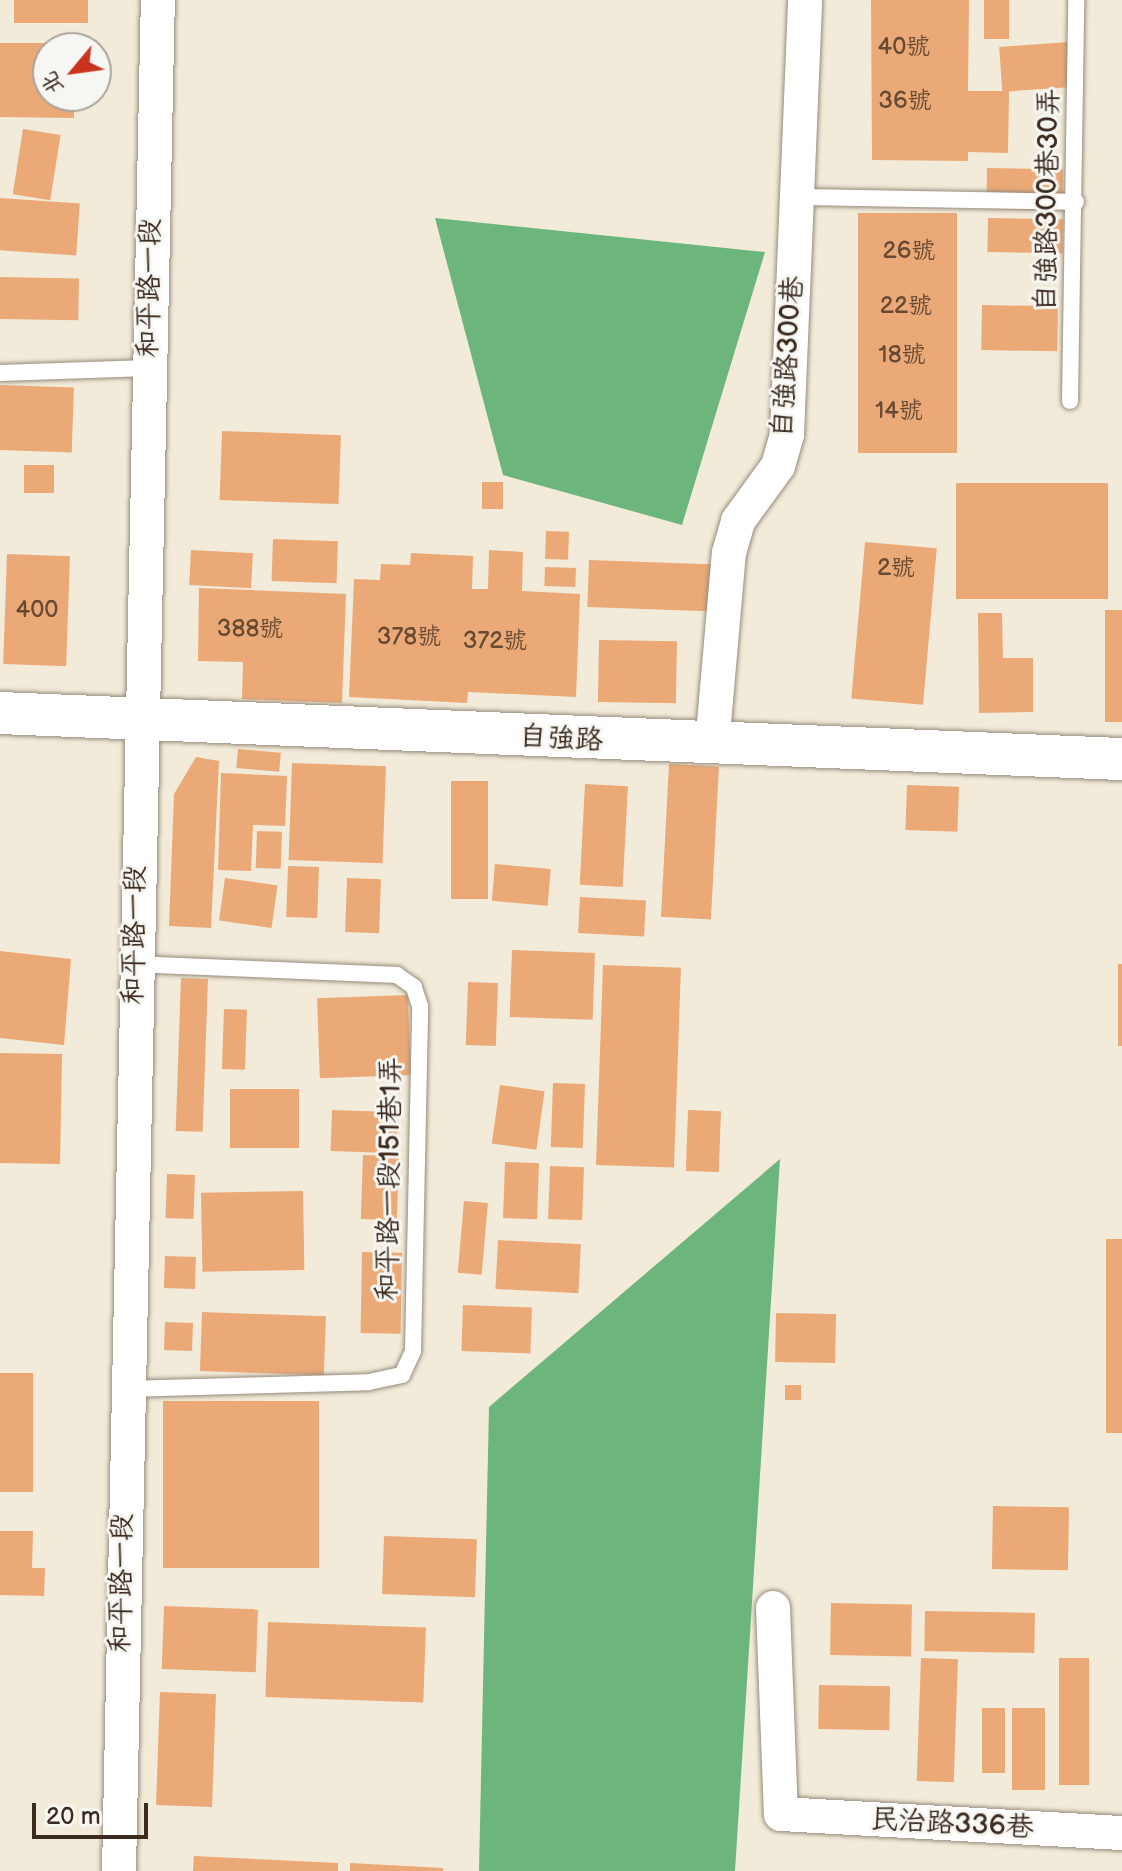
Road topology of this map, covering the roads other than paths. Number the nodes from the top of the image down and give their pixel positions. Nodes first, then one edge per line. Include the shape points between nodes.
1 (158, 0) edge
2 (805, 0) edge
3 (1076, 0) edge
4 (797, 197) junction
5 (1076, 202) junction
6 (148, 368) junction
7 (0, 373) edge
8 (1070, 401) dead end
9 (0, 713) edge
10 (139, 720) junction
11 (712, 746) junction
12 (1122, 759) edge
13 (134, 964) junction
14 (124, 1389) junction
15 (773, 1608) dead end
16 (1122, 1833) edge
17 (119, 1871) edge

1 - 6 street, 和平路一段
2 - 4 street, 自強路300巷
3 - 5 lane, 自強路300巷30弄
4 - 5 lane
4 - 11 street, 自強路300巷 via 787,434 778,466 738,521 729,553
5 - 8 lane, 自強路300巷30弄
6 - 7 lane
6 - 10 street, 和平路一段
9 - 10 street, 自強路
10 - 11 street, 自強路
10 - 13 street, 和平路一段
11 - 12 street, 自強路
13 - 14 street, 和平路一段
13 - 14 lane, 和平路一段151巷1弄 via 397,975 414,987 420,1006 413,1351 402,1375 369,1382
14 - 17 street, 和平路一段
15 - 16 street, 民治路336巷 via 781,1814

